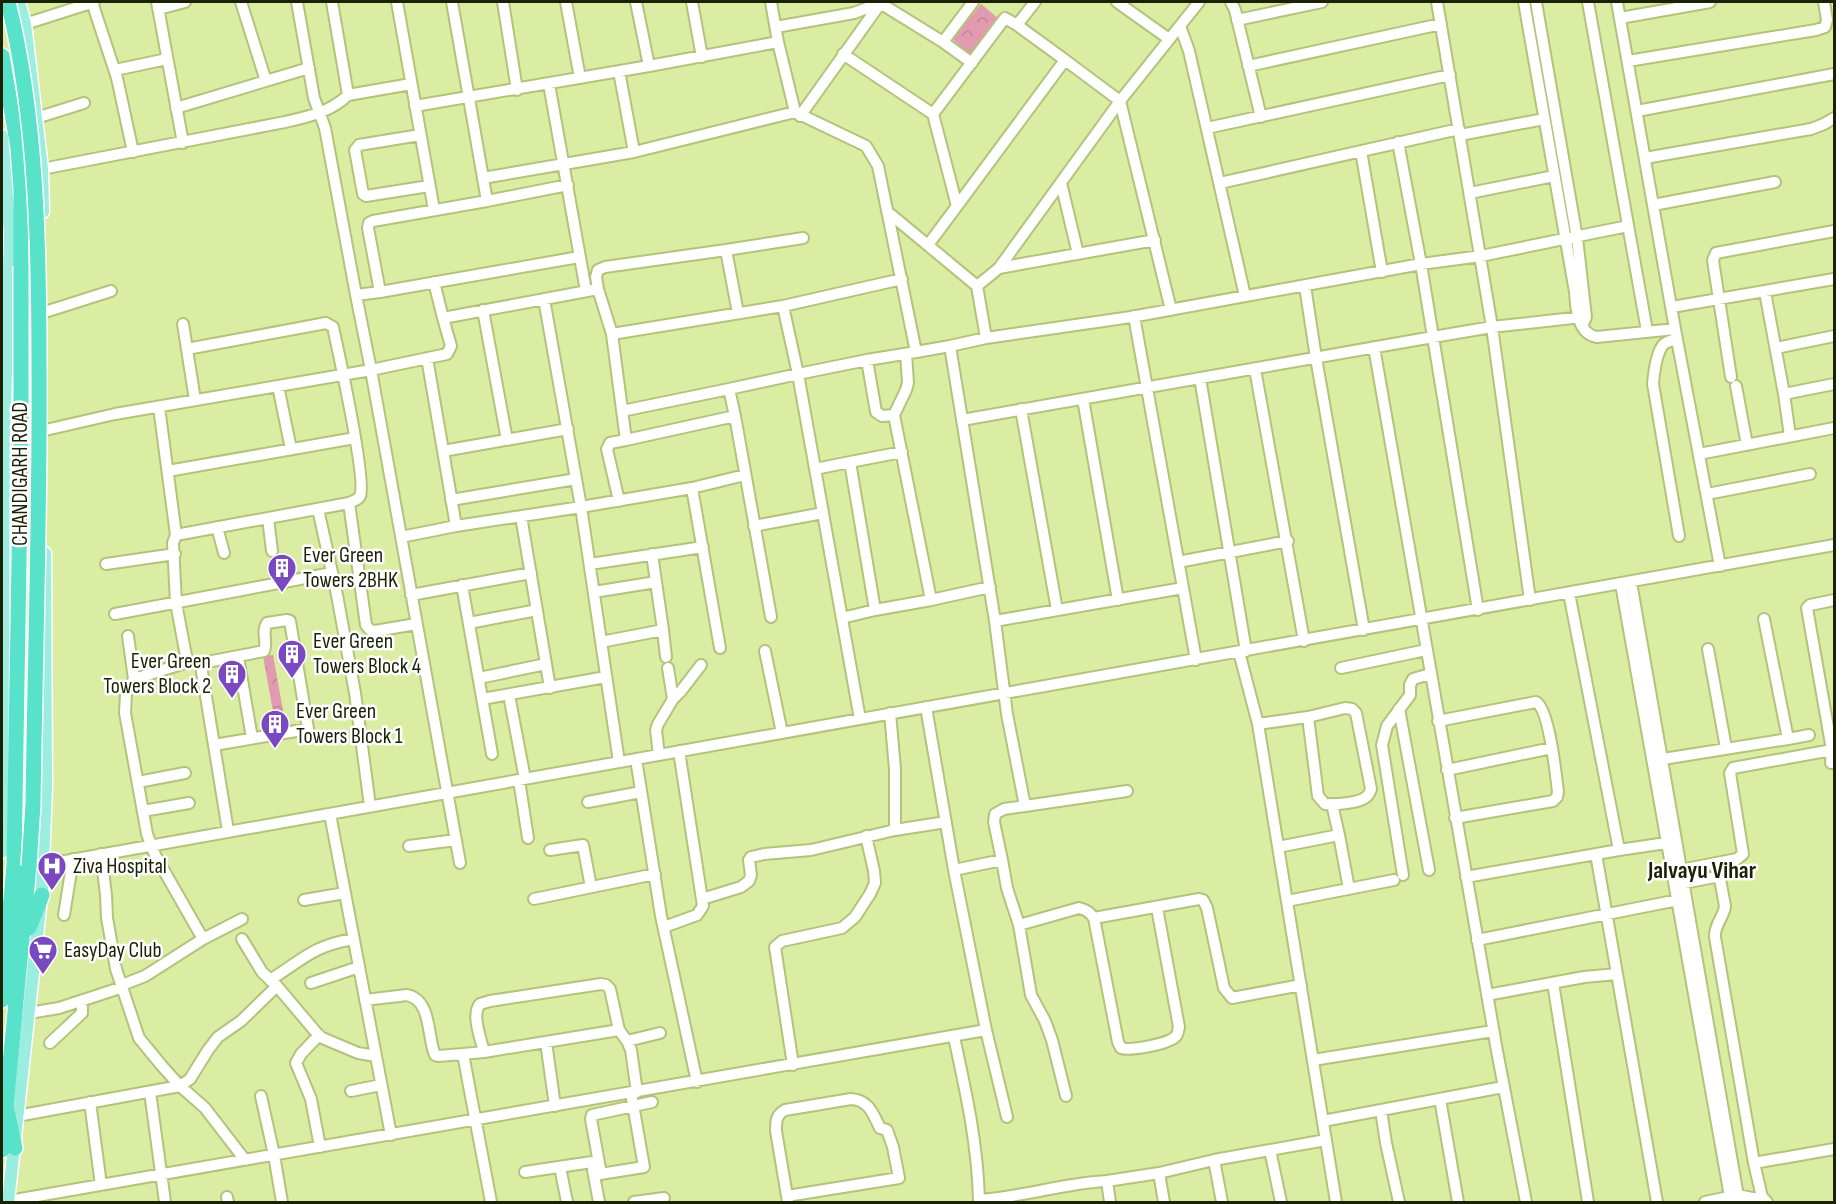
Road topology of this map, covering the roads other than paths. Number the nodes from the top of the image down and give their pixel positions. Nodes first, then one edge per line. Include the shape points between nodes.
1 (8, 2) edge
2 (20, 2) edge
3 (93, 2) edge
4 (185, 2) edge
5 (241, 2) edge
6 (297, 2) edge
7 (332, 2) edge
8 (397, 2) edge
9 (452, 2) edge
10 (503, 2) edge
11 (566, 2) edge
12 (636, 2) edge
13 (692, 2) edge
14 (771, 2) edge
15 (881, 2) edge
16 (972, 2) edge
17 (1035, 2) edge
18 (1117, 2) edge
19 (1199, 2) edge
20 (1231, 2) edge
21 (1322, 2) edge
22 (1437, 2) edge
23 (1524, 2) edge
24 (1536, 2) edge
25 (1588, 2) edge
26 (1617, 2) edge
27 (1710, 2) edge
28 (1824, 2) edge
29 (158, 5) edge
30 (853, 7) edge
31 (1620, 18) junction
32 (1238, 21) junction
33 (25, 24) junction
34 (1441, 24) junction
35 (1017, 25) junction
36 (1180, 26) junction
37 (776, 27) junction
38 (1169, 39) junction
39 (778, 42) junction
40 (943, 42) junction
41 (843, 54) junction
42 (2, 56) edge
43 (702, 57) junction
44 (167, 58) junction
45 (1065, 60) junction
46 (1628, 61) junction
47 (972, 63) junction
48 (649, 66) junction
49 (1248, 66) junction
50 (309, 68) junction
51 (115, 70) junction
52 (619, 71) junction
53 (1834, 74) edge
54 (1450, 75) junction
55 (580, 78) junction
56 (266, 81) junction
57 (411, 84) junction
58 (549, 84) junction
59 (517, 90) junction
60 (348, 95) junction
61 (468, 98) junction
62 (1120, 101) junction
63 (84, 103) dead end
64 (415, 106) junction
65 (176, 108) junction
66 (1636, 111) junction
67 (320, 114) junction
68 (797, 114) junction
69 (933, 114) junction
70 (1260, 117) junction
71 (36, 118) junction
72 (1834, 118) edge
73 (1544, 119) junction
74 (1207, 128) junction
75 (1459, 132) junction
76 (420, 135) junction
77 (2, 136) edge
78 (1398, 142) junction
79 (183, 143) junction
80 (1361, 151) junction
81 (133, 152) junction
82 (634, 152) junction
83 (1645, 158) junction
84 (565, 165) junction
85 (42, 169) junction
86 (1554, 176) junction
87 (483, 178) junction
88 (1775, 182) dead end
89 (1061, 183) junction
90 (1220, 183) junction
91 (568, 185) junction
92 (429, 186) junction
93 (4, 189) edge
94 (1470, 193) junction
95 (486, 201) junction
96 (1653, 205) junction
97 (957, 206) junction
98 (434, 210) junction
99 (889, 213) junction
100 (1628, 226) junction
101 (1834, 231) edge
102 (6, 234) edge
103 (803, 238) dead end
104 (1571, 239) junction
105 (1155, 240) junction
106 (928, 245) junction
107 (726, 250) junction
108 (1078, 254) junction
109 (1480, 256) junction
110 (579, 257) junction
111 (1421, 264) junction
112 (999, 268) junction
113 (5, 270) edge
114 (1382, 273) junction
115 (902, 279) junction
116 (1834, 279) edge
117 (434, 282) junction
118 (977, 286) junction
119 (1305, 286) junction
120 (598, 289) junction
121 (111, 291) dead end
122 (586, 291) junction
123 (380, 292) junction
124 (1765, 292) junction
125 (356, 295) junction
126 (1245, 296) junction
127 (544, 299) junction
128 (1718, 300) junction
129 (783, 306) junction
130 (1672, 307) junction
131 (483, 310) junction
132 (1171, 310) junction
133 (45, 312) junction
134 (738, 313) junction
135 (1134, 316) junction
136 (443, 318) junction
137 (1582, 320) junction
138 (183, 324) dead end
139 (1492, 327) junction
140 (1647, 331) junction
141 (612, 334) junction
142 (1676, 334) junction
143 (1834, 336) edge
144 (1433, 337) junction
145 (986, 338) junction
146 (950, 346) junction
147 (1374, 347) junction
148 (187, 348) junction
149 (1776, 348) junction
150 (4, 352) edge
151 (911, 353) junction
152 (427, 358) junction
153 (1316, 358) junction
154 (867, 360) junction
155 (1255, 369) junction
156 (371, 370) junction
157 (343, 374) junction
158 (798, 374) junction
159 (1200, 378) junction
160 (1834, 384) edge
161 (278, 386) junction
162 (1147, 387) junction
163 (729, 389) junction
164 (1784, 394) junction
165 (1083, 399) junction
166 (195, 400) junction
167 (159, 406) junction
168 (1022, 409) junction
169 (622, 411) junction
170 (894, 415) junction
171 (735, 416) junction
172 (962, 420) junction
173 (1834, 428) edge
174 (568, 429) junction
175 (46, 430) junction
176 (1790, 436) junction
177 (355, 438) junction
178 (3, 440) edge
179 (507, 440) junction
180 (626, 440) junction
181 (1747, 445) junction
182 (291, 449) junction
183 (443, 452) junction
184 (902, 452) junction
185 (1700, 454) junction
186 (850, 462) junction
187 (815, 469) junction
188 (168, 471) junction
189 (1810, 474) dead end
190 (745, 475) junction
191 (576, 479) junction
192 (693, 488) junction
193 (1707, 494) junction
194 (451, 500) junction
195 (620, 501) junction
196 (349, 503) junction
197 (581, 507) junction
198 (318, 508) junction
199 (823, 513) junction
200 (521, 516) junction
201 (268, 518) junction
202 (456, 526) junction
203 (754, 526) junction
204 (217, 527) junction
205 (176, 535) junction
206 (1679, 536) dead end
207 (401, 537) junction
208 (1287, 541) junction
209 (1834, 545) edge
210 (703, 547) junction
211 (272, 551) dead end
212 (1229, 552) junction
213 (224, 553) dead end
214 (174, 554) junction
215 (652, 554) junction
216 (1178, 562) junction
217 (106, 564) dead end
218 (590, 564) junction
219 (1720, 566) junction
220 (332, 573) junction
221 (531, 573) junction
222 (656, 582) junction
223 (1626, 583) junction
224 (462, 585) junction
225 (990, 587) junction
226 (1183, 588) junction
227 (594, 592) junction
228 (1569, 593) junction
229 (411, 595) junction
230 (931, 600) junction
231 (1118, 600) junction
232 (1530, 600) junction
233 (1834, 600) edge
234 (176, 603) junction
235 (1478, 609) junction
236 (537, 610) junction
237 (875, 610) junction
238 (1057, 610) junction
239 (115, 614) dead end
240 (771, 617) dead end
241 (842, 618) junction
242 (1764, 619) dead end
243 (1420, 620) junction
244 (995, 621) junction
245 (469, 623) junction
246 (416, 624) junction
247 (663, 630) junction
248 (1364, 630) junction
249 (128, 636) dead end
250 (1304, 641) junction
251 (601, 642) junction
252 (720, 648) dead end
253 (1708, 649) dead end
254 (1426, 650) junction
255 (765, 651) dead end
256 (1242, 652) junction
257 (238, 657) junction
258 (1196, 660) junction
259 (546, 664) junction
260 (701, 665) dead end
261 (1341, 668) dead end
262 (1430, 674) junction
263 (606, 677) junction
264 (478, 678) junction
265 (134, 679) junction
266 (550, 688) junction
267 (1004, 693) junction
268 (508, 695) junction
269 (482, 699) junction
270 (673, 699) junction
271 (926, 707) junction
272 (1399, 710) junction
273 (890, 713) junction
274 (1308, 717) junction
275 (860, 719) junction
276 (1438, 721) junction
277 (1258, 724) junction
278 (782, 733) junction
279 (1809, 735) dead end
280 (252, 738) junction
281 (1788, 739) junction
282 (214, 745) junction
283 (1552, 748) junction
284 (1726, 748) junction
285 (1832, 750) junction
286 (679, 752) junction
287 (492, 754) dead end
288 (659, 755) junction
289 (636, 759) junction
290 (1657, 760) junction
291 (619, 762) junction
292 (1833, 765) edge
293 (1447, 770) junction
294 (185, 773) dead end
295 (522, 780) junction
296 (138, 782) junction
297 (1127, 791) dead end
298 (641, 792) junction
299 (446, 793) junction
300 (588, 802) dead end
301 (189, 803) dead end
302 (1332, 804) junction
303 (370, 806) junction
304 (1025, 806) junction
305 (143, 811) junction
306 (330, 814) junction
307 (1455, 818) junction
308 (946, 822) junction
309 (896, 830) junction
310 (228, 831) junction
311 (1339, 835) junction
312 (866, 836) junction
313 (528, 838) dead end
314 (456, 840) junction
315 (1666, 843) junction
316 (150, 845) junction
317 (409, 846) dead end
318 (1278, 847) junction
319 (550, 850) dead end
320 (1619, 850) junction
321 (2, 852) edge
322 (101, 854) junction
323 (1596, 854) junction
324 (73, 858) junction
325 (1002, 860) junction
326 (460, 863) dead end
327 (1717, 863) junction
328 (29, 865) junction
329 (954, 870) junction
330 (1429, 870) dead end
331 (1677, 871) junction
332 (655, 874) junction
333 (1720, 876) junction
334 (1466, 877) junction
335 (1679, 884) junction
336 (591, 887) junction
337 (1349, 890) junction
338 (345, 893) junction
339 (42, 895) junction
340 (534, 898) dead end
341 (702, 899) junction
342 (304, 900) dead end
343 (1678, 900) junction
344 (1287, 902) junction
345 (2, 905) edge
346 (1156, 908) junction
347 (1606, 914) junction
348 (64, 915) dead end
349 (1094, 918) junction
350 (242, 919) dead end
351 (1018, 925) junction
352 (664, 927) junction
353 (203, 939) junction
354 (242, 939) dead end
355 (354, 939) junction
356 (1477, 940) junction
357 (9, 950) edge
358 (359, 967) junction
359 (1617, 974) junction
360 (274, 983) junction
361 (310, 983) dead end
362 (1552, 983) junction
363 (122, 986) junction
364 (1301, 986) junction
365 (1487, 995) junction
366 (2, 1000) edge
367 (365, 1000) junction
368 (80, 1001) junction
369 (29, 1013) junction
370 (619, 1030) junction
371 (986, 1030) junction
372 (1493, 1031) junction
373 (660, 1033) dead end
374 (319, 1035) junction
375 (954, 1037) junction
376 (627, 1041) junction
377 (546, 1042) junction
378 (50, 1043) dead end
379 (484, 1052) junction
380 (463, 1054) junction
381 (376, 1056) junction
382 (1313, 1060) junction
383 (793, 1065) junction
384 (697, 1082) junction
385 (381, 1085) junction
386 (180, 1086) junction
387 (1503, 1087) junction
388 (351, 1091) dead end
389 (150, 1092) junction
390 (634, 1093) junction
391 (261, 1096) dead end
392 (1066, 1096) dead end
393 (1440, 1099) junction
394 (90, 1102) junction
395 (582, 1102) junction
396 (652, 1102) dead end
397 (555, 1106) junction
398 (632, 1106) junction
399 (1381, 1110) junction
400 (12, 1111) junction
401 (1007, 1117) dead end
402 (476, 1120) junction
403 (1323, 1121) junction
404 (391, 1135) junction
405 (1326, 1140) junction
406 (320, 1147) junction
407 (8, 1149) edge
408 (1834, 1149) edge
409 (1270, 1150) junction
410 (274, 1155) junction
411 (244, 1160) junction
412 (1214, 1160) junction
413 (592, 1162) junction
414 (1754, 1163) junction
415 (560, 1167) junction
416 (525, 1172) dead end
417 (1160, 1173) junction
418 (598, 1174) junction
419 (161, 1175) junction
420 (1107, 1180) junction
421 (101, 1185) junction
422 (58, 1198) edge
423 (664, 1198) dead end
424 (788, 1199) edge
425 (26, 1200) edge
426 (1745, 1200) edge
427 (9, 1202) edge
428 (980, 1202) edge
429 (165, 1203) edge
430 (282, 1203) edge
431 (491, 1203) edge
432 (567, 1203) edge
433 (599, 1203) edge
434 (634, 1203) edge
435 (1110, 1203) edge
436 (1164, 1203) edge
437 (1222, 1203) edge
438 (1281, 1203) edge
439 (1336, 1203) edge
440 (1399, 1203) edge
441 (1458, 1203) edge
442 (1526, 1203) edge
443 (1588, 1203) edge
444 (1657, 1203) edge
445 (1705, 1203) edge

1 - 328 highway, bridge via 28,121 38,264 39,432
2 - 33 main road
3 - 33 street
3 - 51 street
4 - 29 street
5 - 56 street
6 - 50 street
7 - 60 street
8 - 57 street
9 - 61 street
10 - 59 street
11 - 55 street
12 - 48 street
13 - 43 street
14 - 37 street
15 - 30 street
15 - 40 street
15 - 41 street
16 - 40 street
17 - 35 street
18 - 38 street
19 - 36 street
20 - 32 street
21 - 32 street
22 - 34 street
23 - 73 street
24 - 104 street
25 - 100 street
26 - 31 street
27 - 31 street
28 - 46 street via 1827,20 1825,27 1816,30
29 - 44 street
30 - 37 street
31 - 46 street
32 - 49 street
33 - 71 main road
34 - 49 street
34 - 54 street
35 - 45 street
35 - 47 street via 1005,18
36 - 38 street
36 - 74 street
37 - 39 street
38 - 62 street
39 - 43 street
39 - 68 street
40 - 47 street
41 - 68 street
41 - 69 street
42 - 328 highway, CHANDIGARH ROAD, bridge via 21,189 21,500
43 - 48 street
44 - 51 street
44 - 65 street
45 - 62 street
45 - 97 street
46 - 66 street
47 - 69 street
48 - 52 street
49 - 70 street
50 - 56 street
50 - 67 street
51 - 81 street
52 - 55 street
52 - 82 street
53 - 66 street
54 - 70 street
54 - 75 street
55 - 58 street
56 - 65 street
57 - 60 street
57 - 64 street
58 - 59 street
58 - 84 street
59 - 61 street
60 - 67 street
61 - 64 street
61 - 87 street
62 - 89 street
62 - 105 street
63 - 71 street
64 - 76 street
65 - 79 street
66 - 83 street
67 - 79 street
67 - 125 street
68 - 82 street
68 - 99 street via 866,146 878,166
69 - 97 street
70 - 74 street
71 - 85 main road
72 - 83 street via 1811,129
73 - 75 street
73 - 86 street
74 - 90 street
75 - 78 street
75 - 94 street
76 - 92 street
76 - 92 street via 359,145 355,150 366,196
77 - 93 main road
78 - 80 street
78 - 111 street
79 - 81 street
80 - 90 street
80 - 114 street
81 - 85 street
82 - 84 street
83 - 96 street
84 - 87 street
84 - 91 street
85 - 133 main road
86 - 94 street
86 - 104 street
87 - 95 street
88 - 96 street
89 - 108 street
89 - 112 street
90 - 126 street
91 - 95 street
91 - 110 street
92 - 98 street
93 - 102 main road
94 - 109 street
95 - 98 street
96 - 130 street
97 - 106 street
98 - 123 street via 369,223
99 - 106 street
99 - 115 street
100 - 104 street
100 - 140 street
101 - 128 street via 1716,253 1713,260
102 - 113 main road
103 - 107 street
104 - 109 street
104 - 137 street
105 - 108 street
105 - 132 street
106 - 118 street
107 - 120 street via 605,267 598,270
107 - 134 street
108 - 112 street
109 - 111 street
109 - 139 street
110 - 117 street
110 - 122 street
111 - 114 street
111 - 144 street
112 - 118 street
113 - 150 main road
114 - 119 street
115 - 129 street
115 - 151 street
116 - 124 street
117 - 123 street
117 - 136 street
118 - 145 street
119 - 126 street
119 - 153 street
120 - 122 street
120 - 141 street
121 - 133 street
122 - 127 street
123 - 125 street
124 - 128 street
124 - 149 street
125 - 156 street
126 - 132 street
127 - 131 street
127 - 174 street
128 - 130 street
128 - 181 street
129 - 134 street
129 - 158 street
130 - 142 street
131 - 136 street
131 - 179 street
132 - 135 street
133 - 175 main road
134 - 141 street
135 - 145 street
135 - 162 street
136 - 152 street via 450,352
137 - 139 street
137 - 140 street via 1590,336
138 - 148 street
139 - 144 street
139 - 232 street
140 - 142 street
141 - 169 street
142 - 185 street
142 - 206 street via 1663,345 1653,384
143 - 149 street
144 - 147 street
144 - 235 street
145 - 146 street
146 - 151 street
146 - 172 street
147 - 153 street
147 - 243 street
148 - 157 street via 326,323 333,327
148 - 166 street
149 - 164 street
150 - 178 main road
151 - 154 street
151 - 170 street via 908,383
152 - 156 street
152 - 183 street
153 - 155 street
153 - 248 street
154 - 158 street
154 - 170 street via 876,412
155 - 159 street
155 - 208 street
156 - 157 street
156 - 207 street
157 - 161 street
157 - 177 street
158 - 163 street
158 - 187 street
159 - 162 street
159 - 212 street
160 - 164 street
161 - 166 street
161 - 182 street
162 - 165 street
162 - 216 street
163 - 169 street
163 - 171 street
164 - 176 street
165 - 168 street
165 - 231 street
166 - 167 street
167 - 175 street
167 - 188 street
168 - 172 street
168 - 238 street
169 - 180 street
170 - 184 street
171 - 180 street
171 - 190 street
172 - 225 street
173 - 176 street
174 - 179 street
174 - 191 street
175 - 178 street
175 - 328 main road via 46,786
176 - 181 street
177 - 182 street
177 - 196 street via 362,487 360,496
178 - 321 main road
179 - 183 street
180 - 195 street via 610,443 606,449
181 - 185 street
182 - 188 street
183 - 194 street
184 - 186 street
184 - 230 street
185 - 193 street
186 - 187 street
186 - 237 street
187 - 199 street
188 - 205 street
189 - 193 street
190 - 192 street
190 - 203 street
191 - 194 street
191 - 197 street
192 - 195 street
192 - 210 street
193 - 219 street
194 - 202 street
195 - 197 street
196 - 198 street
196 - 246 street via 366,625 375,631
197 - 200 street
197 - 218 street
198 - 201 street
198 - 220 street
199 - 203 street
199 - 241 street
200 - 202 street
200 - 221 street
201 - 204 street
201 - 211 street
202 - 207 street
203 - 240 street
204 - 205 street
204 - 213 street
205 - 214 street
207 - 229 street
208 - 212 street
208 - 250 street
209 - 219 street
210 - 215 street
210 - 252 street
212 - 216 street
212 - 256 street
214 - 217 street
214 - 234 street
215 - 218 street
215 - 222 street
216 - 226 street
218 - 227 street
219 - 223 street
220 - 234 street
220 - 303 street via 355,693
221 - 224 street
221 - 236 street
222 - 227 street
222 - 247 street
223 - 228 street
223 - 290 street
224 - 229 street
224 - 245 street
225 - 230 street
225 - 244 street
226 - 231 street
226 - 258 street
227 - 251 street
228 - 232 street
228 - 320 street
229 - 246 street
230 - 237 street
231 - 238 street
232 - 235 street
233 - 285 street via 1807,608
234 - 239 street
234 - 265 street via 187,660
235 - 243 street
236 - 245 street
236 - 259 street
237 - 241 street
238 - 244 street
241 - 275 street
242 - 281 street
243 - 248 street
243 - 254 street
244 - 267 street
245 - 264 street
246 - 299 street
247 - 251 street
247 - 270 street
248 - 250 street
249 - 265 street
250 - 256 street
251 - 263 street
253 - 284 street
254 - 261 street
254 - 262 street
255 - 278 street
256 - 258 street
256 - 277 street
257 - 280 street
257 - 280 street via 264,651 267,624 290,621 308,729
257 - 282 street via 202,666
258 - 267 street
259 - 264 street
259 - 266 street
260 - 270 street
262 - 272 street via 1413,679 1410,695
262 - 276 street
263 - 266 street
263 - 291 street
264 - 269 street
265 - 296 street via 126,694 125,713
266 - 268 street
267 - 271 street
267 - 304 street
268 - 269 street
268 - 295 street
269 - 287 street
270 - 288 street via 656,730
271 - 273 street
271 - 308 street
272 - 330 street
272 - 337 street via 1387,726 1382,745 1398,877
273 - 275 street
273 - 309 street
274 - 277 street
274 - 302 street via 1318,796 1325,804
274 - 302 street via 1345,708 1356,713 1371,789 1363,800
275 - 278 street
276 - 283 street via 1536,702 1542,707
276 - 293 street
277 - 318 street
278 - 286 street
279 - 281 street
280 - 282 street
281 - 284 street
282 - 310 street
283 - 293 street
283 - 307 street via 1558,792 1553,801
284 - 290 street
285 - 292 street
285 - 327 street via 1733,768 1730,773 1743,854
286 - 288 street
286 - 341 street
288 - 289 street
289 - 291 street
289 - 298 street
290 - 315 street
290 - 331 street
291 - 295 street
293 - 307 street
294 - 296 street
295 - 299 street
295 - 313 street
296 - 305 street
297 - 304 street
298 - 300 street
298 - 332 street
299 - 303 street
299 - 314 street
301 - 305 street
302 - 311 street
303 - 306 street
304 - 325 street via 995,814
305 - 316 street
306 - 310 street
306 - 338 street
307 - 334 street
308 - 309 street
308 - 329 street
309 - 312 street
310 - 316 street
311 - 318 street
311 - 337 street
312 - 341 street via 811,850 751,857 749,881
312 - 383 street via 875,883 855,917 842,928 782,940 775,946
314 - 317 street
314 - 326 street
315 - 320 street
315 - 331 street
316 - 322 street
316 - 353 street
318 - 344 street
319 - 336 street via 584,845
320 - 323 street
322 - 324 street
322 - 363 street via 108,929
323 - 334 street
323 - 347 street
324 - 328 street
324 - 348 street
325 - 329 street
325 - 351 street
327 - 331 street
327 - 333 street
328 - 339 main road
328 - 357 highway
329 - 371 street
331 - 335 street
332 - 336 street
332 - 352 street
333 - 335 street
333 - 414 street via 1725,912 1715,937
334 - 356 street
335 - 343 street
335 - 426 street
336 - 340 street
337 - 344 street
338 - 342 street
338 - 355 street
339 - 357 highway
339 - 369 main road
341 - 352 street via 703,906 697,915
343 - 347 street
343 - 426 street
344 - 364 street
345 - 357 highway
346 - 349 street
346 - 349 street via 1179,1027 1176,1037 1134,1049 1121,1048 1118,1042
346 - 364 street via 1203,900 1224,988 1232,998
347 - 356 street
347 - 359 street
349 - 351 street via 1079,908
350 - 353 street
351 - 392 street via 1031,995 1052,1040
352 - 384 street
353 - 363 street
354 - 360 street via 262,972
355 - 358 street
355 - 360 street via 314,951
356 - 365 street
357 - 366 highway
357 - 400 highway
358 - 361 street
358 - 367 street
359 - 362 street
359 - 444 street
360 - 374 street
360 - 386 street via 241,1021 218,1037 190,1079
362 - 365 street
362 - 443 street
363 - 368 street
363 - 386 street via 139,1038
364 - 382 street
365 - 372 street
367 - 380 street via 413,996 424,1010 435,1055
367 - 381 street
368 - 369 street
368 - 378 street via 82,1013
369 - 400 main road
370 - 376 street
370 - 377 street
370 - 379 street via 606,985 490,1001 476,1010
371 - 375 street
371 - 401 street
372 - 382 street
372 - 387 street
373 - 376 street
374 - 381 street via 358,1053
374 - 406 street via 296,1063 311,1099
375 - 383 street
375 - 428 street via 972,1126
376 - 390 street
377 - 379 street
377 - 397 street
379 - 380 street
380 - 402 street
381 - 385 street
382 - 403 street
383 - 384 street
384 - 390 street
385 - 388 street
385 - 404 street
386 - 389 street
386 - 411 street via 205,1108
387 - 393 street
387 - 442 street
389 - 394 street
389 - 419 street
390 - 395 street
390 - 398 street
391 - 410 street
393 - 399 street
393 - 441 street
394 - 400 street
394 - 421 street
395 - 397 street
395 - 413 street
396 - 398 street
397 - 402 street
398 - 418 street via 592,1114
398 - 418 street via 644,1167
399 - 403 street
399 - 440 street
400 - 407 highway
402 - 404 street
402 - 431 street
403 - 405 street
404 - 406 street
405 - 409 street
405 - 439 street
406 - 410 street
407 - 427 main road
408 - 414 street
409 - 412 street
409 - 438 street
410 - 411 street
410 - 430 street
411 - 419 street
412 - 417 street
412 - 437 street
413 - 415 street
413 - 418 street
414 - 426 street
415 - 416 street
415 - 432 street
417 - 420 street
417 - 436 street
418 - 433 street
419 - 421 street
419 - 429 street
420 - 428 street
420 - 435 street
421 - 422 street
422 - 425 street
423 - 434 street
424 - 424 street via 776,1131 779,1113 852,1099 869,1106 880,1128 887,1130 899,1178
425 - 427 street
426 - 445 street

